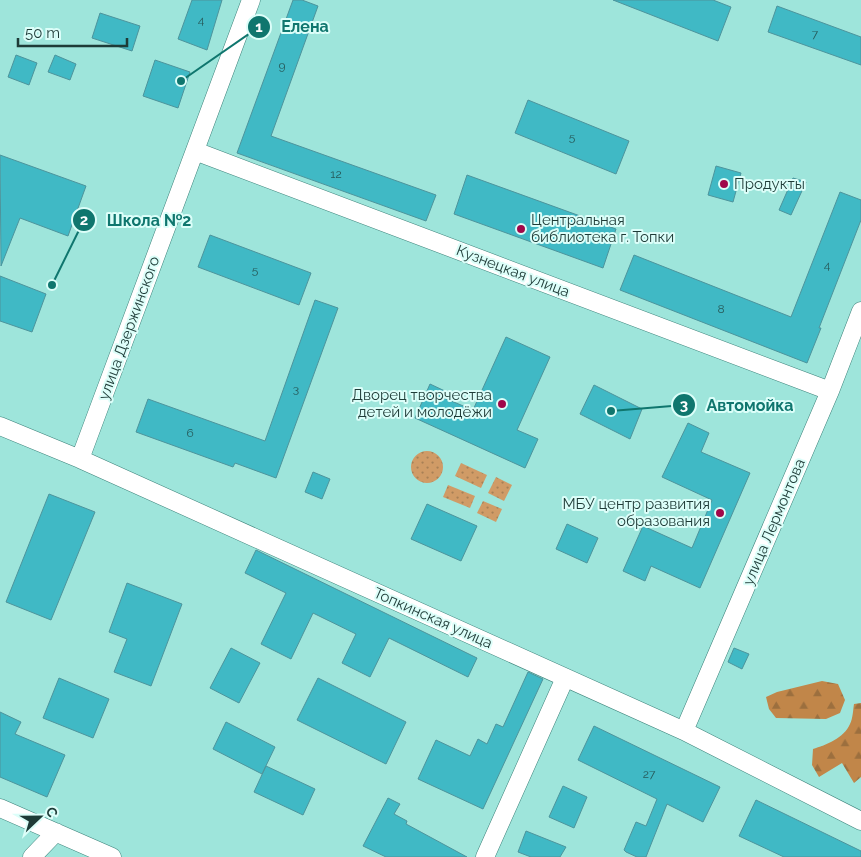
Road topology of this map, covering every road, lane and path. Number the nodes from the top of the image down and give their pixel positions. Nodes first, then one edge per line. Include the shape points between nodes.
1 (251, 0) edge
2 (195, 151) junction
3 (861, 311) edge
4 (830, 391) junction
5 (0, 426) edge
6 (80, 460) junction
7 (565, 678) junction
8 (684, 731) junction
9 (0, 808) edge
10 (861, 821) edge
11 (56, 832) junction
12 (32, 857) edge
13 (112, 857) edge
14 (485, 857) edge

1 - 2 street, улица Дзержинского
2 - 4 street, Кузнецкая улица
2 - 6 street, улица Дзержинского
3 - 4 street, улица Лермонтова
4 - 8 street, улица Лермонтова
5 - 6 street, Топкинская улица
6 - 7 street, Топкинская улица
7 - 8 street, Топкинская улица
7 - 14 street
8 - 10 street, Топкинская улица
9 - 11 street
11 - 12 street
11 - 13 street

